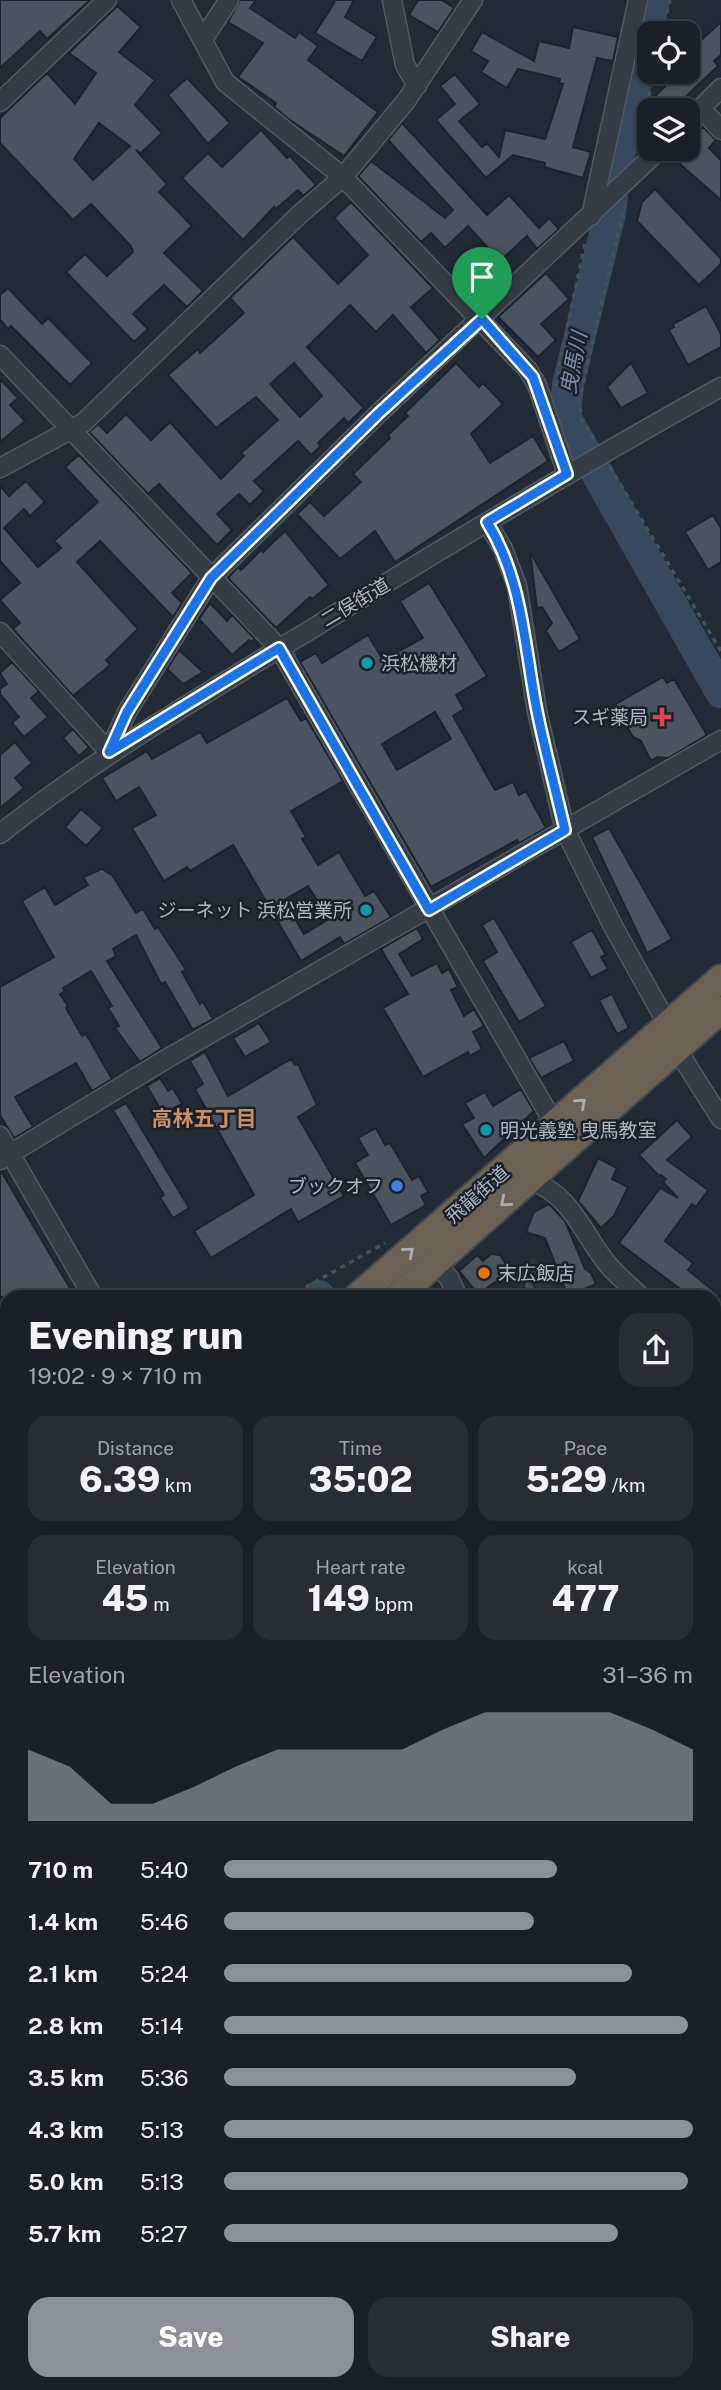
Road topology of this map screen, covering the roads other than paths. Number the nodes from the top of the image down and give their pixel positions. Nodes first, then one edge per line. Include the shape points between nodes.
1 (107, 0) edge
2 (181, 0) edge
3 (229, 0) edge
4 (392, 0) edge
5 (473, 0) edge
6 (638, 0) edge
7 (203, 39) junction
8 (416, 86) junction
9 (721, 88) edge
10 (0, 102) edge
11 (700, 108) edge
12 (700, 118) edge
13 (721, 130) edge
14 (648, 161) edge
15 (343, 177) junction
16 (593, 214) junction
17 (482, 319) junction
18 (0, 355) edge
19 (721, 387) edge
20 (71, 429) junction
21 (0, 468) edge
22 (573, 470) junction
23 (487, 522) junction
24 (211, 578) junction
25 (2, 637) edge
26 (279, 648) junction
27 (721, 740) edge
28 (109, 752) junction
29 (565, 830) junction
30 (0, 834) edge
31 (429, 910) junction
32 (721, 978) edge
33 (719, 1016) edge
34 (668, 1025) junction
35 (678, 1051) junction
36 (721, 1119) edge
37 (555, 1125) junction
38 (0, 1136) edge
39 (5, 1157) edge
40 (530, 1180) junction
41 (435, 1263) junction
42 (89, 1290) edge
43 (365, 1290) edge
44 (405, 1290) edge
45 (455, 1290) edge
46 (634, 1290) edge

1 - 10 street
2 - 7 street
3 - 7 street
4 - 8 street via 405,65
5 - 8 street
6 - 16 street
7 - 15 street via 225,82
8 - 15 street
9 - 11 street
12 - 13 street
14 - 16 street
15 - 17 street
15 - 20 street via 83,423
16 - 17 street
17 - 22 street via 528,370
17 - 24 street
18 - 20 street
19 - 22 street, 二俣街道
20 - 21 street
20 - 24 street
22 - 23 street, 二俣街道
23 - 26 street, 二俣街道
23 - 29 street via 517,586 537,711
24 - 26 street
24 - 28 street via 127,712
25 - 28 street
26 - 28 street, 二俣街道
26 - 31 street
27 - 29 street
28 - 30 street, 二俣街道
29 - 31 street
29 - 34 street
31 - 37 street
31 - 39 street
32 - 34 highway, 飛龍街道
33 - 35 highway, 飛龍街道
34 - 35 street
37 -> 34 highway, 飛龍街道
35 - 36 street
35 - 40 highway, 飛龍街道
43 -> 37 highway, 飛龍街道
38 - 39 street
39 - 42 street
40 -> 41 highway, 飛龍街道
40 - 46 street via 565,1203 608,1265
41 - 44 highway, 飛龍街道
41 - 45 street

